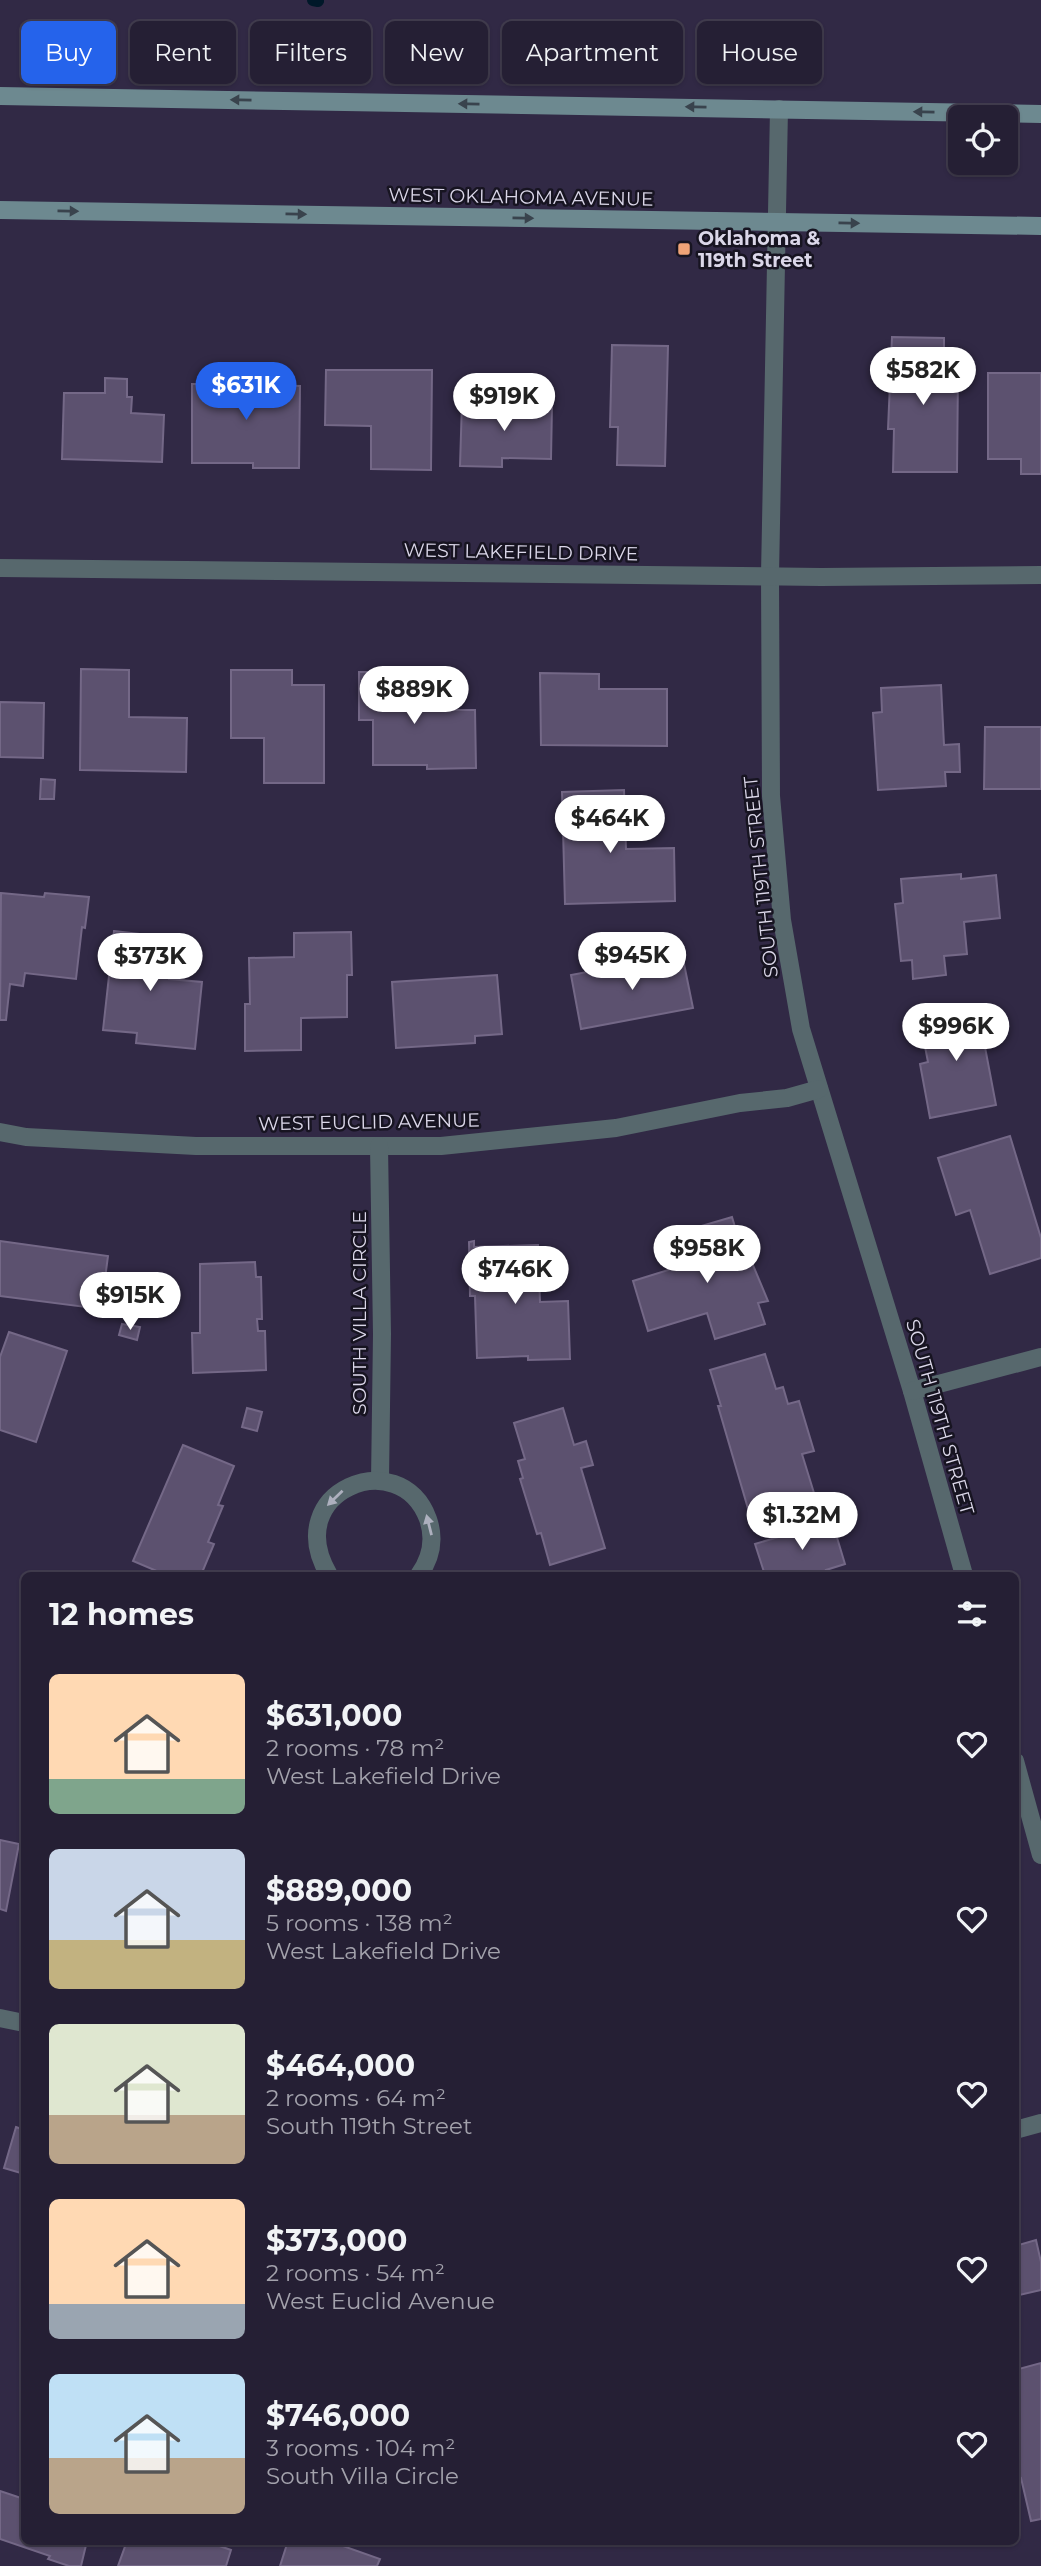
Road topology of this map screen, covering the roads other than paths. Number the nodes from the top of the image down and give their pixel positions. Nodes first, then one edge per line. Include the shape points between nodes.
1 (0, 96) edge
2 (779, 108) junction
3 (1041, 114) edge
4 (0, 210) edge
5 (778, 222) junction
6 (1041, 226) edge
7 (0, 568) edge
8 (770, 575) junction
9 (1041, 575) edge
10 (819, 1089) junction
11 (0, 1132) edge
12 (379, 1146) junction
13 (1041, 1357) edge
14 (912, 1391) junction
15 (380, 1481) junction
16 (327, 1572) edge
17 (421, 1572) edge
18 (963, 1572) edge
19 (1019, 1775) edge
20 (1041, 1855) edge
21 (0, 2018) edge
22 (21, 2022) edge
23 (1041, 2123) edge
24 (1019, 2129) edge

2 -> 1 main road
3 -> 2 main road
2 - 5 street, SOUTH 119TH STREET
4 -> 5 main road, WEST OKLAHOMA AVENUE
5 -> 6 main road, WEST OKLAHOMA AVENUE
5 - 8 street, SOUTH 119TH STREET
7 - 8 street, WEST LAKEFIELD DRIVE
8 - 9 street, WEST LAKEFIELD DRIVE
8 - 10 street, SOUTH 119TH STREET via 771,796 782,920 801,1029
10 - 12 street, WEST EUCLID AVENUE via 616,1128 441,1146
10 - 14 street, SOUTH 119TH STREET
11 - 12 street, WEST EUCLID AVENUE via 196,1146
12 - 15 street, SOUTH VILLA CIRCLE
13 - 14 street
14 - 18 street, SOUTH 119TH STREET
15 -> 16 street via 360,1482 327,1504 318,1521 316,1541
17 -> 15 street via 432,1546 425,1510 413,1496
19 - 20 street
21 - 22 street
23 - 24 street

